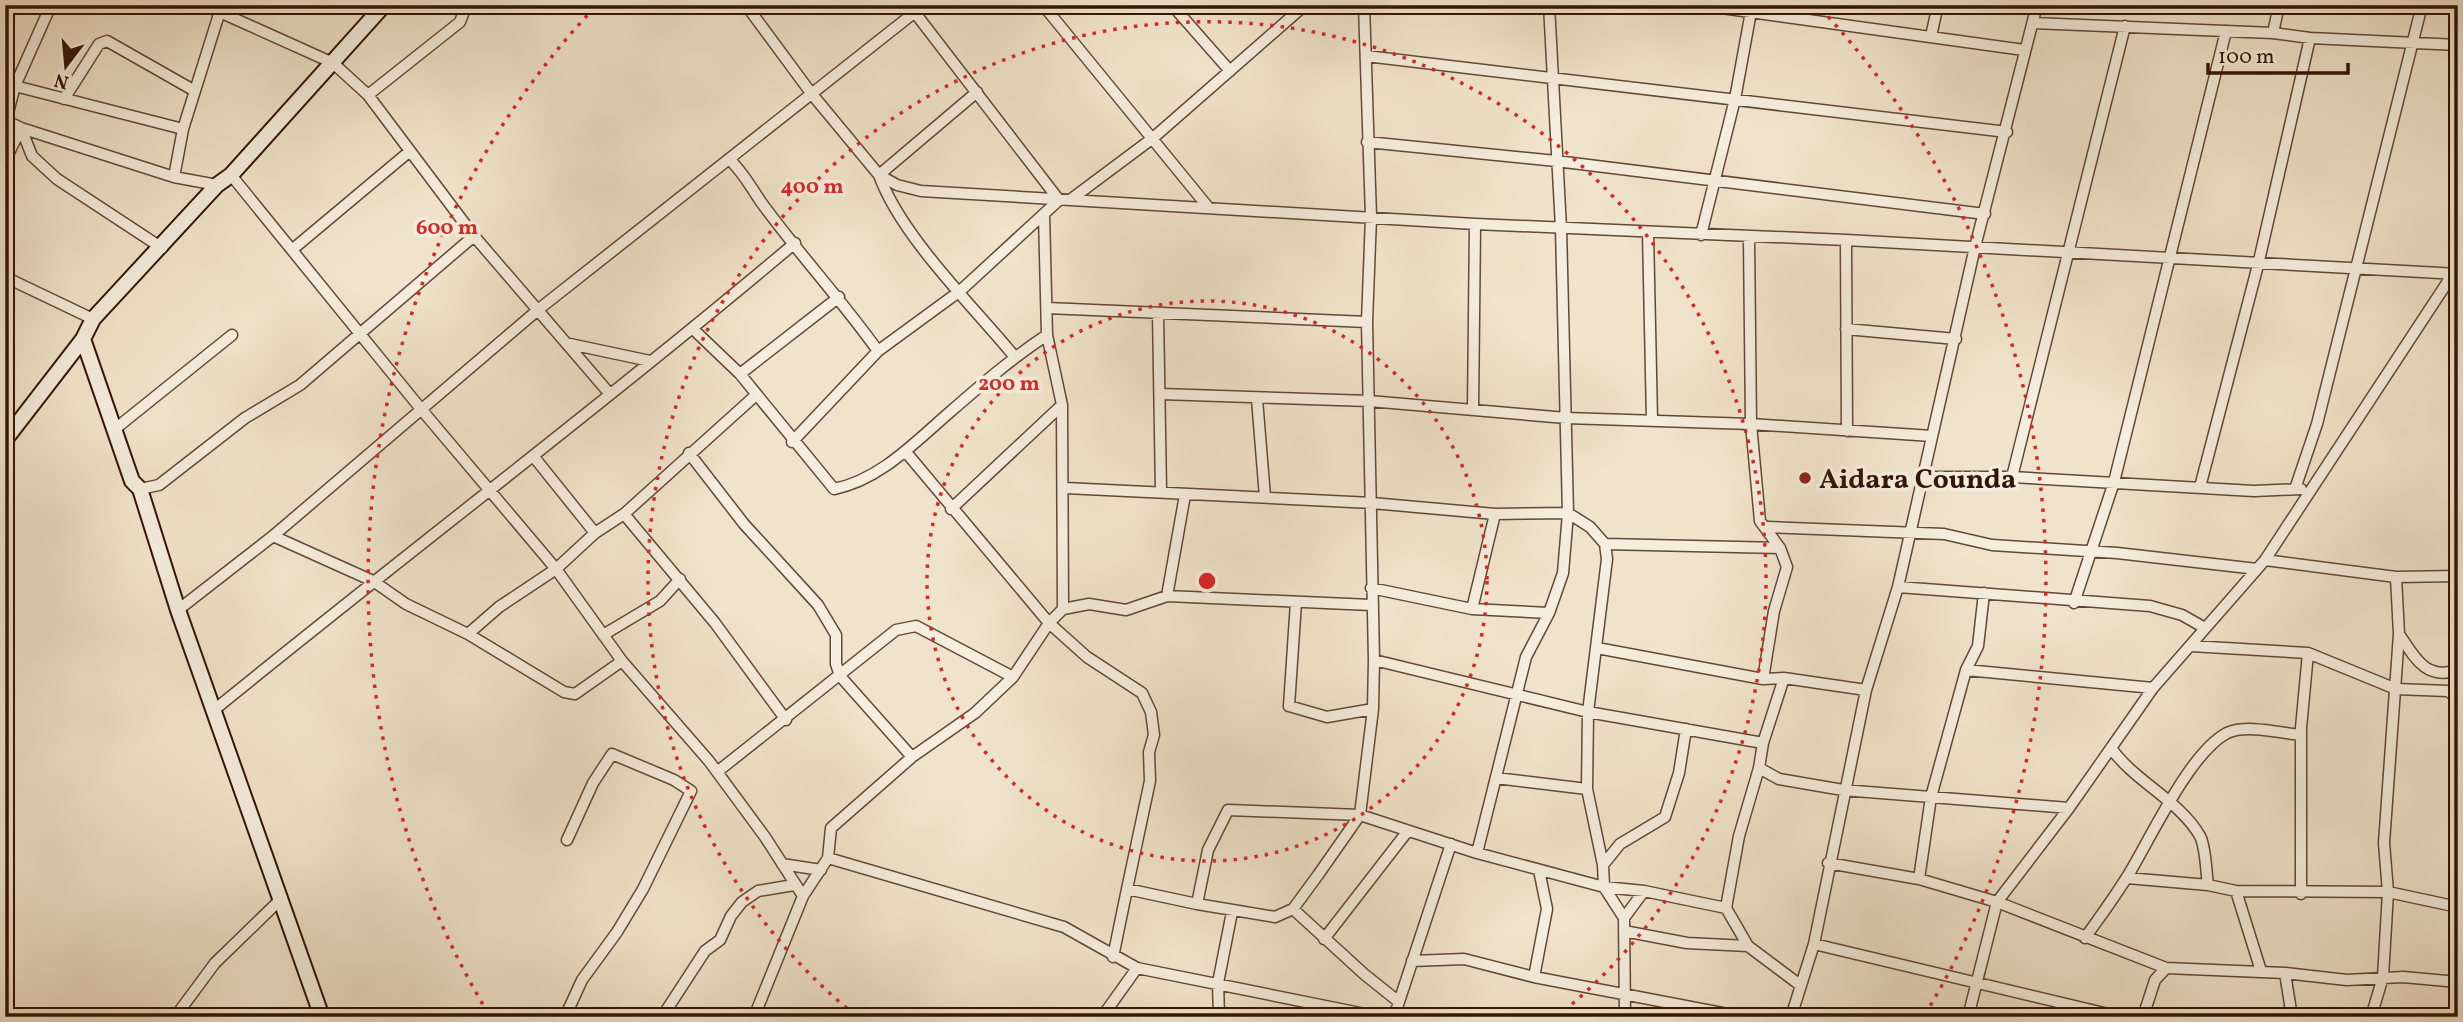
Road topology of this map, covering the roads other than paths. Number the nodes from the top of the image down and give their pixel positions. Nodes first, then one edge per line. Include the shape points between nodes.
1 (51, 5) edge
2 (204, 5) edge
3 (460, 5) edge
4 (924, 5) edge
5 (1043, 5) edge
6 (1172, 5) edge
7 (1305, 5) edge
8 (1364, 5) edge
9 (1549, 5) edge
10 (1700, 5) edge
11 (1938, 5) edge
12 (2037, 5) edge
13 (2279, 5) edge
14 (2422, 5) edge
15 (380, 7) edge
16 (752, 7) edge
17 (1752, 8) edge
18 (912, 9) edge
19 (1767, 9) edge
20 (220, 11) junction
21 (2033, 23) junction
22 (2125, 26) junction
23 (2225, 31) junction
24 (2273, 33) junction
25 (1931, 36) junction
26 (2310, 38) junction
27 (2414, 42) junction
28 (2458, 45) edge
29 (2024, 50) junction
30 (1366, 56) junction
31 (333, 63) junction
32 (1230, 71) junction
33 (1555, 78) junction
34 (15, 86) junction
35 (195, 91) junction
36 (977, 92) junction
37 (811, 93) junction
38 (368, 95) junction
39 (64, 99) junction
40 (1735, 99) junction
41 (6, 120) edge
42 (21, 128) junction
43 (183, 129) junction
44 (2007, 132) junction
45 (1153, 138) junction
46 (1367, 142) junction
47 (410, 150) junction
48 (729, 159) junction
49 (5, 161) edge
50 (1556, 161) junction
51 (230, 175) junction
52 (879, 176) junction
53 (174, 177) junction
54 (1715, 183) junction
55 (217, 186) junction
56 (1065, 200) junction
57 (1208, 207) junction
58 (1044, 214) junction
59 (1985, 214) junction
60 (1371, 217) junction
61 (1475, 224) junction
62 (1561, 228) junction
63 (1648, 232) junction
64 (1701, 235) junction
65 (474, 236) junction
66 (1749, 238) junction
67 (1846, 240) junction
68 (795, 243) junction
69 (1975, 247) junction
70 (162, 248) junction
71 (293, 249) junction
72 (2067, 252) junction
73 (2169, 260) junction
74 (2258, 265) junction
75 (2355, 270) junction
76 (2456, 271) edge
77 (5, 277) edge
78 (960, 291) junction
79 (839, 297) junction
80 (1047, 308) junction
81 (539, 309) junction
82 (1158, 313) junction
83 (93, 319) junction
84 (1367, 322) junction
85 (693, 329) junction
86 (1846, 329) junction
87 (358, 332) junction
88 (232, 335) dead end
89 (1047, 335) junction
90 (83, 339) junction
91 (1956, 339) junction
92 (570, 344) junction
93 (878, 351) junction
94 (1014, 356) junction
95 (650, 361) junction
96 (740, 374) junction
97 (609, 393) junction
98 (1161, 394) junction
99 (756, 395) junction
100 (1257, 399) junction
101 (1369, 401) junction
102 (1062, 405) junction
103 (421, 410) junction
104 (1473, 410) junction
105 (1566, 418) junction
106 (1651, 420) junction
107 (1751, 424) junction
108 (115, 429) junction
109 (1847, 431) junction
110 (1932, 436) junction
111 (5, 440) edge
112 (792, 442) junction
113 (905, 452) junction
114 (689, 453) junction
115 (534, 457) junction
116 (1924, 477) junction
117 (2012, 477) junction
118 (2114, 482) junction
119 (2200, 487) junction
120 (1065, 488) junction
121 (140, 489) junction
122 (489, 489) junction
123 (2295, 489) junction
124 (2309, 489) junction
125 (1161, 491) junction
126 (1185, 495) junction
127 (1265, 497) junction
128 (1372, 503) junction
129 (951, 509) junction
130 (1568, 513) junction
131 (624, 514) junction
132 (1495, 514) junction
133 (1768, 527) junction
134 (1908, 531) junction
135 (595, 533) junction
136 (273, 536) junction
137 (1605, 544) junction
138 (1780, 548) junction
139 (2089, 552) junction
140 (2265, 560) junction
141 (556, 569) junction
142 (2257, 569) junction
143 (2458, 576) edge
144 (2396, 577) junction
145 (680, 579) junction
146 (373, 581) junction
147 (1898, 587) junction
148 (1371, 588) junction
149 (1984, 593) junction
150 (1167, 596) junction
151 (1296, 602) junction
152 (2074, 603) junction
153 (1371, 605) junction
154 (1063, 609) junction
155 (1472, 609) junction
156 (178, 610) junction
157 (1549, 613) junction
158 (1049, 623) junction
159 (2205, 628) junction
160 (468, 634) junction
161 (2399, 634) junction
162 (603, 635) junction
163 (2191, 646) junction
164 (1597, 648) junction
165 (2308, 653) junction
166 (1374, 660) junction
167 (622, 661) junction
168 (1966, 670) junction
169 (2458, 670) edge
170 (840, 676) junction
171 (1013, 677) junction
172 (1784, 678) junction
173 (1763, 679) junction
174 (2153, 688) junction
175 (2396, 688) junction
176 (1866, 690) junction
177 (1517, 694) junction
178 (2458, 699) edge
179 (1373, 709) junction
180 (214, 710) junction
181 (1588, 712) junction
182 (786, 720) junction
183 (1686, 729) junction
184 (2301, 735) junction
185 (1763, 743) junction
186 (2111, 748) junction
187 (912, 757) junction
188 (1759, 768) junction
189 (717, 772) junction
190 (1496, 778) junction
191 (1587, 789) junction
192 (1843, 790) junction
193 (1931, 797) junction
194 (2169, 802) junction
195 (2069, 808) junction
196 (1360, 815) junction
197 (1407, 832) junction
198 (567, 840) dead end
199 (1451, 844) junction
200 (1477, 853) junction
201 (828, 858) junction
202 (1828, 863) junction
203 (782, 864) junction
204 (1603, 865) junction
205 (821, 870) junction
206 (1539, 870) junction
207 (2127, 877) junction
208 (1919, 879) junction
209 (794, 885) junction
210 (2208, 885) junction
211 (1604, 887) junction
212 (1127, 889) junction
213 (1644, 891) junction
214 (2236, 891) junction
215 (2388, 892) junction
216 (2301, 894) junction
217 (803, 896) junction
218 (282, 898) junction
219 (1997, 902) junction
220 (1197, 904) junction
221 (2458, 906) edge
222 (1726, 908) junction
223 (1293, 909) junction
224 (1232, 912) junction
225 (1624, 918) junction
226 (1624, 931) junction
227 (1324, 939) junction
228 (2085, 939) junction
229 (1814, 944) junction
230 (1748, 946) junction
231 (1113, 957) junction
232 (1412, 961) junction
233 (1137, 968) junction
234 (2166, 968) junction
235 (2261, 971) junction
236 (2285, 973) junction
237 (1534, 977) junction
238 (2383, 977) junction
239 (1976, 981) junction
240 (2458, 982) edge
241 (1218, 983) junction
242 (1800, 985) junction
243 (1623, 994) junction
244 (1399, 1002) junction
245 (1326, 1005) junction
246 (175, 1017) edge
247 (322, 1017) edge
248 (565, 1017) edge
249 (662, 1017) edge
250 (754, 1017) edge
251 (1102, 1017) edge
252 (1219, 1017) edge
253 (1324, 1017) edge
254 (1380, 1017) edge
255 (1394, 1017) edge
256 (1625, 1017) edge
257 (1743, 1017) edge
258 (1791, 1017) edge
259 (1968, 1017) edge
260 (2121, 1017) edge
261 (2143, 1017) edge
262 (2292, 1017) edge
263 (2371, 1017) edge

1 - 34 street
2 - 20 street
3 - 38 street via 460,22
4 - 18 street
5 - 45 street
6 - 32 street
7 - 32 street
8 - 30 street
9 - 33 street
10 - 17 street
11 - 25 street
12 - 21 street
13 - 24 street
14 - 27 street
15 - 31 main road
16 - 37 street
17 - 19 street
17 - 40 street
18 - 36 street
18 - 37 street
19 - 25 street
20 - 31 street
20 - 35 street
21 - 22 street
21 - 29 street
22 - 23 street
22 - 72 street
23 - 24 street
23 - 73 street
24 - 26 street
25 - 29 street
26 - 27 street
26 - 74 street
27 - 28 street
27 - 75 street
29 - 44 street
30 - 33 street
30 - 46 street
31 - 38 street
31 - 51 main road
32 - 45 street
33 - 40 street
33 - 50 street
34 - 39 street
34 - 41 street
35 - 39 street via 107,41 99,44
35 - 43 street
36 - 52 street
36 - 56 street
37 - 48 street
37 - 52 street
38 - 47 street
39 - 43 street
40 - 44 street
40 - 54 street
41 - 42 street
42 - 49 street
42 - 53 street
42 - 70 street via 32,156 57,179
43 - 53 street
44 - 59 street
45 - 56 street
45 - 57 street
46 - 50 street
46 - 60 street
47 - 65 street
47 - 71 street
48 - 68 street
48 - 81 street
50 - 54 street
50 - 62 street
51 - 55 main road
51 - 71 street
52 - 56 street via 920,191
52 - 78 street via 888,201
53 - 55 street
54 - 59 street
54 - 64 street
55 - 70 main road
56 - 57 street
56 - 58 street
57 - 60 street
58 - 78 street
58 - 80 street
59 - 69 street
60 - 61 street
60 - 84 street
61 - 62 street
61 - 104 street
62 - 63 street
62 - 105 street
63 - 64 street
63 - 106 street
64 - 66 street
65 - 81 street
65 - 87 street
66 - 67 street
66 - 107 street
67 - 69 street
67 - 86 street
68 - 79 street
68 - 85 street
69 - 72 street
69 - 91 street
70 - 83 main road
71 - 87 street
72 - 73 street
72 - 117 street
73 - 74 street
73 - 118 street
74 - 75 street
74 - 119 street
75 - 76 street
75 - 123 street via 2317,424
76 - 124 street
77 - 83 street
78 - 93 street
78 - 94 street
79 - 93 street
79 - 96 street
80 - 82 street
80 - 89 street
81 - 92 street
81 - 103 street
82 - 84 street
82 - 98 street
83 - 90 main road
84 - 101 street
85 - 95 street
85 - 96 street
86 - 91 street
86 - 109 street
87 - 103 street
87 - 121 street via 300,384 245,418 159,485
88 - 108 street
89 - 94 street
89 - 102 street
90 - 108 main road
90 - 111 main road
91 - 110 street
92 - 95 street
92 - 97 street
93 - 112 street
94 - 113 street
95 - 97 street
96 - 99 street
97 - 115 street
98 - 100 street
98 - 125 street
99 - 112 street
99 - 114 street
100 - 101 street
100 - 127 street
101 - 104 street
101 - 128 street
102 - 120 street
102 - 129 street
103 - 122 street
103 - 136 street
104 - 105 street
105 - 106 street
105 - 130 street
106 - 107 street
107 - 109 street
107 - 133 street via 1760,520
108 - 121 main road via 132,481
109 - 110 street
110 - 116 street
112 - 113 street via 834,489 862,480
113 - 129 street
114 - 131 street
114 - 170 street via 744,524 818,605 836,635
115 - 122 street
115 - 135 street
116 - 117 street
116 - 134 street
117 - 118 street
118 - 119 street
118 - 139 street
119 - 123 street
120 - 125 street
120 - 154 street
121 - 156 main road
122 - 141 street
122 - 146 street
123 - 124 street
124 - 140 street
125 - 126 street
126 - 127 street
126 - 150 street
127 - 128 street
128 - 132 street
128 - 148 street
129 - 158 street
130 - 132 street
130 - 137 street
130 - 157 street via 1563,573
131 - 135 street
131 - 145 street
132 - 155 street
133 - 134 street
133 - 138 street
134 - 139 street via 1992,545
134 - 147 street
135 - 141 street
136 - 146 street
136 - 156 street
137 - 138 street
137 - 164 street
138 - 173 street via 1787,567
139 - 142 street
139 - 152 street
140 - 142 street
140 - 144 street
141 - 160 street
141 - 162 street
142 - 159 street
143 - 144 street
144 - 161 street
145 - 162 street via 660,601
145 - 182 street
146 - 160 street via 406,604
146 - 180 street
147 - 149 street
147 - 176 street
148 - 153 street
148 - 155 street
149 - 152 street
149 - 168 street via 1978,646
150 - 151 street
150 - 154 street via 1126,610 1089,604
151 - 153 street
151 - 179 street via 1289,706 1327,717
152 - 159 street via 2166,609
153 - 166 street
154 - 158 street
155 - 157 street
156 - 180 main road
157 - 177 street via 1525,657
158 - 171 street
158 - 212 street via 1087,657 1142,692 1151,712 1150,780
159 - 163 street
160 - 167 street via 575,695
161 - 169 street via 2420,666 2431,673
161 - 175 street
162 - 167 street
163 - 165 street
163 - 174 street
164 - 173 street
164 - 181 street
165 - 175 street
165 - 184 street
166 - 177 street
166 - 179 street
167 - 189 street
168 - 174 street
168 - 193 street
170 - 171 street via 896,630 916,625
170 - 182 street
170 - 187 street
171 - 187 street via 975,713
172 - 173 street
172 - 176 street
172 - 185 street
174 - 186 street
175 - 178 street via 2448,691
175 - 215 street via 2384,843
176 - 192 street
177 - 181 street
177 - 190 street
179 - 196 street
180 - 218 main road
181 - 183 street
181 - 191 street
182 - 189 street
183 - 185 street
183 - 204 street via 1665,817 1620,844
184 - 194 street via 2230,732 2214,742
184 - 216 street
185 - 188 street
186 - 194 street via 2124,767
186 - 195 street
187 - 201 street via 831,828
188 - 192 street via 1779,779
188 - 222 street via 1739,836
189 - 203 street
190 - 191 street
190 - 200 street
191 - 204 street
192 - 193 street
192 - 202 street
193 - 195 street
193 - 208 street
194 - 207 street
194 - 210 street via 2201,838
195 - 219 street
196 - 197 street
196 - 220 street via 1228,810 1208,850
196 - 223 street
197 - 199 street
197 - 227 street
198 - 248 street via 612,754 691,792 643,889 582,981
199 - 200 street
199 - 232 street
200 - 206 street
201 - 205 street
201 - 231 street via 1064,928
202 - 208 street
202 - 229 street
203 - 205 street
203 - 209 street
204 - 211 street
205 - 217 street
206 - 211 street
206 - 237 street via 1548,909
207 - 210 street
207 - 228 street
208 - 219 street
209 - 217 street
209 - 249 street via 758,891 743,902
210 - 214 street
211 - 213 street
211 - 225 street
212 - 220 street
212 - 231 street
213 - 222 street
213 - 225 street
214 - 216 street
214 - 235 street
215 - 216 street
215 - 221 street
215 - 238 street
217 - 250 street
218 - 246 street via 215,963
218 - 247 main road
219 - 228 street
219 - 239 street
220 - 224 street
222 - 230 street
223 - 224 street via 1275,917
223 - 227 street
224 - 241 street
225 - 226 street
226 - 230 street via 1687,943
226 - 243 street
227 - 244 street
228 - 234 street
229 - 239 street
229 - 242 street
230 - 242 street
231 - 233 street
232 - 237 street via 1464,959
232 - 244 street
233 - 241 street
233 - 251 street
234 - 235 street
234 - 261 street via 2155,980
235 - 236 street
236 - 238 street via 2347,980
236 - 262 street
237 - 243 street
238 - 240 street
238 - 263 street
239 - 259 street
239 - 260 street
241 - 245 street
241 - 252 street
242 - 258 street
243 - 256 street
243 - 257 street
244 - 255 street
245 - 253 street
245 - 254 street

